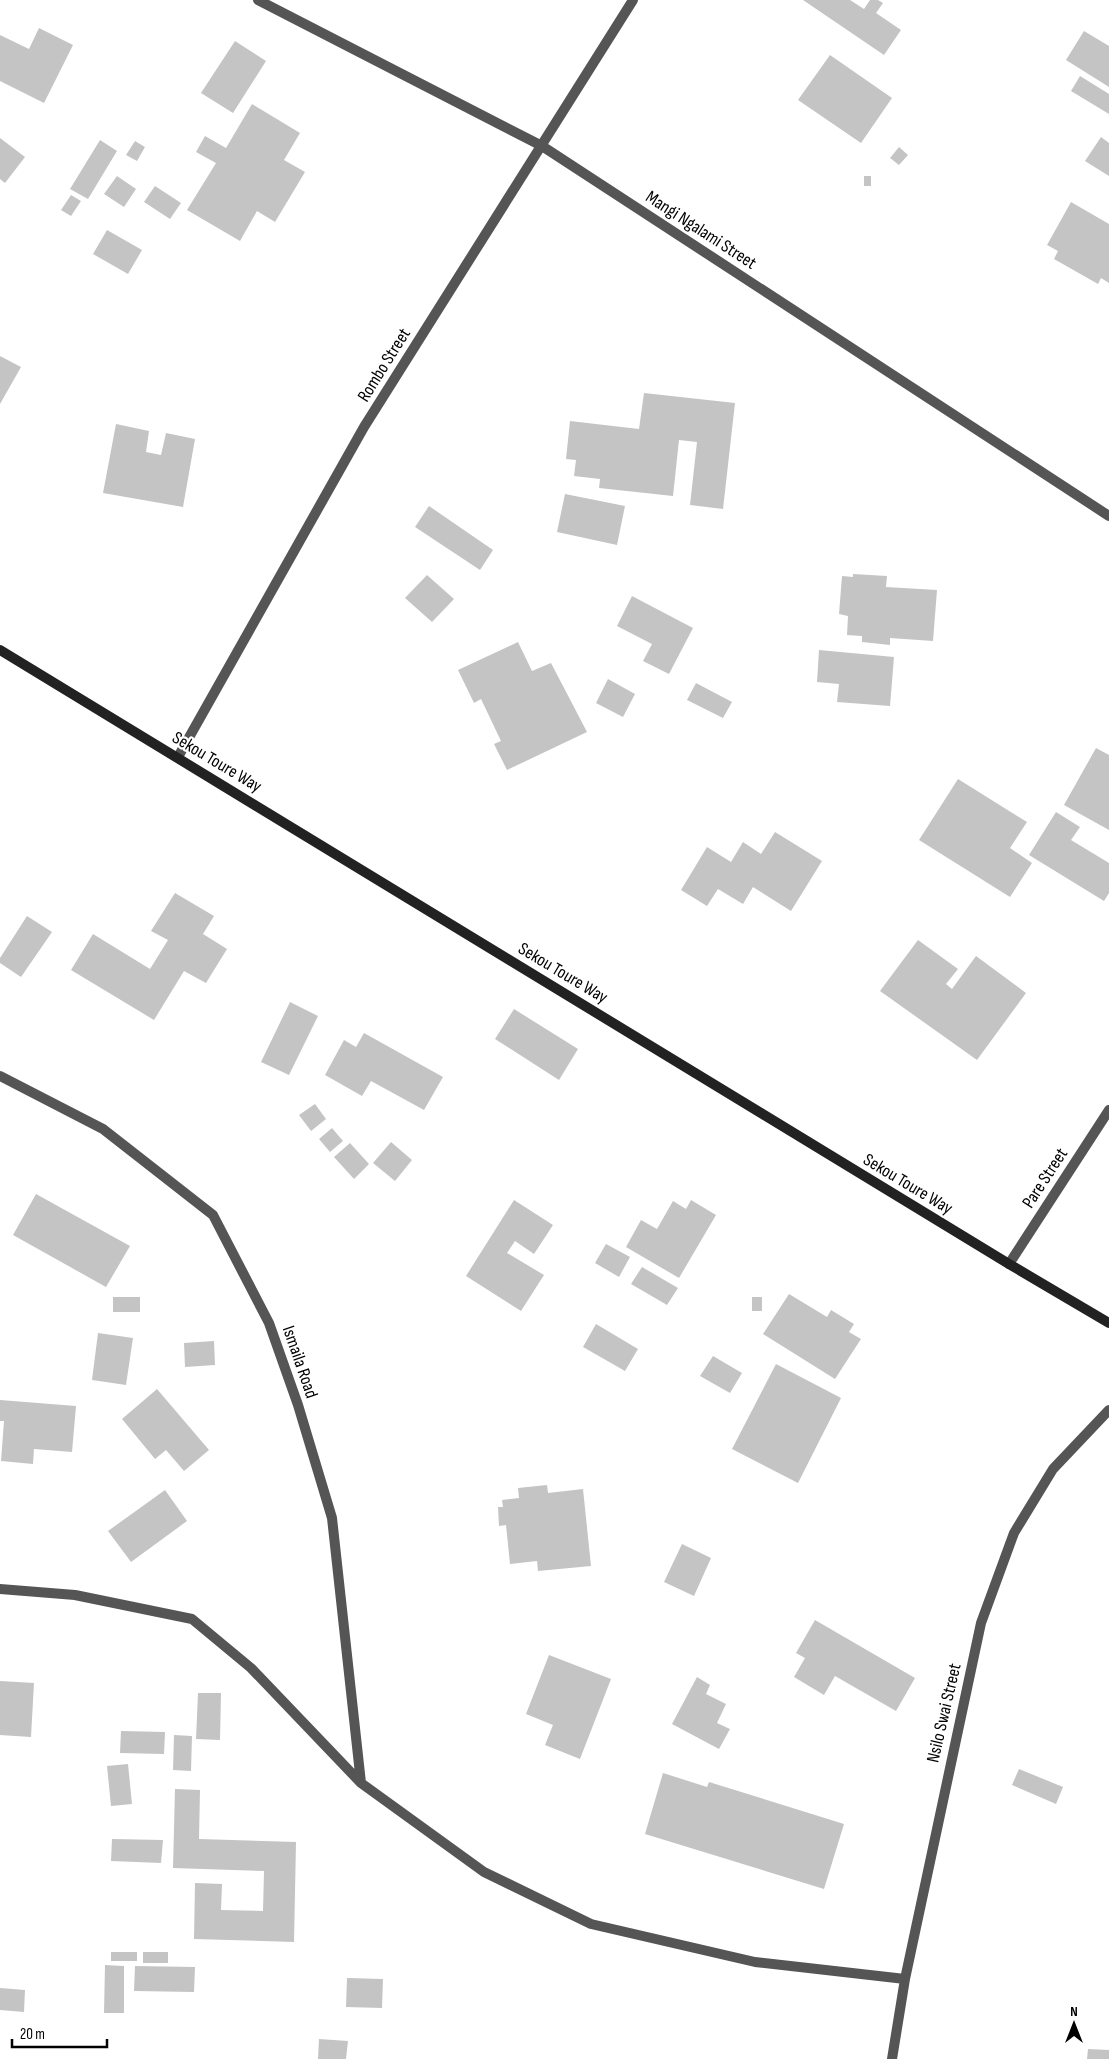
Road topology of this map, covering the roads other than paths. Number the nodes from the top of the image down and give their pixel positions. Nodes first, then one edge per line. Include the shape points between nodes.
1 (258, 0) edge
2 (633, 0) edge
3 (542, 146) junction
4 (1109, 516) edge
5 (0, 650) edge
6 (178, 757) junction
7 (0, 1076) edge
8 (1109, 1110) edge
9 (1009, 1264) junction
10 (1109, 1323) edge
11 (1109, 1410) edge
12 (0, 1589) edge
13 (361, 1783) junction
14 (904, 1979) junction
15 (892, 2059) edge

1 - 3 street, Mangi Ngalami Street
2 - 3 street, Rombo Street
3 - 4 street, Mangi Ngalami Street
3 - 6 street, Rombo Street via 364,427
5 - 6 street, Sekou Toure Way
6 - 9 street, Sekou Toure Way
7 - 13 street, Ismaila Road via 103,1128 213,1214 269,1323 332,1518
8 - 9 street, Pare Street
9 - 10 street, Sekou Toure Way
11 - 14 street, Nsilo Swai Street via 1052,1469 1014,1533 981,1622
12 - 13 street via 75,1595 192,1619 251,1668
13 - 14 street via 484,1872 591,1924 755,1962
14 - 15 street, Nsilo Swai Street

